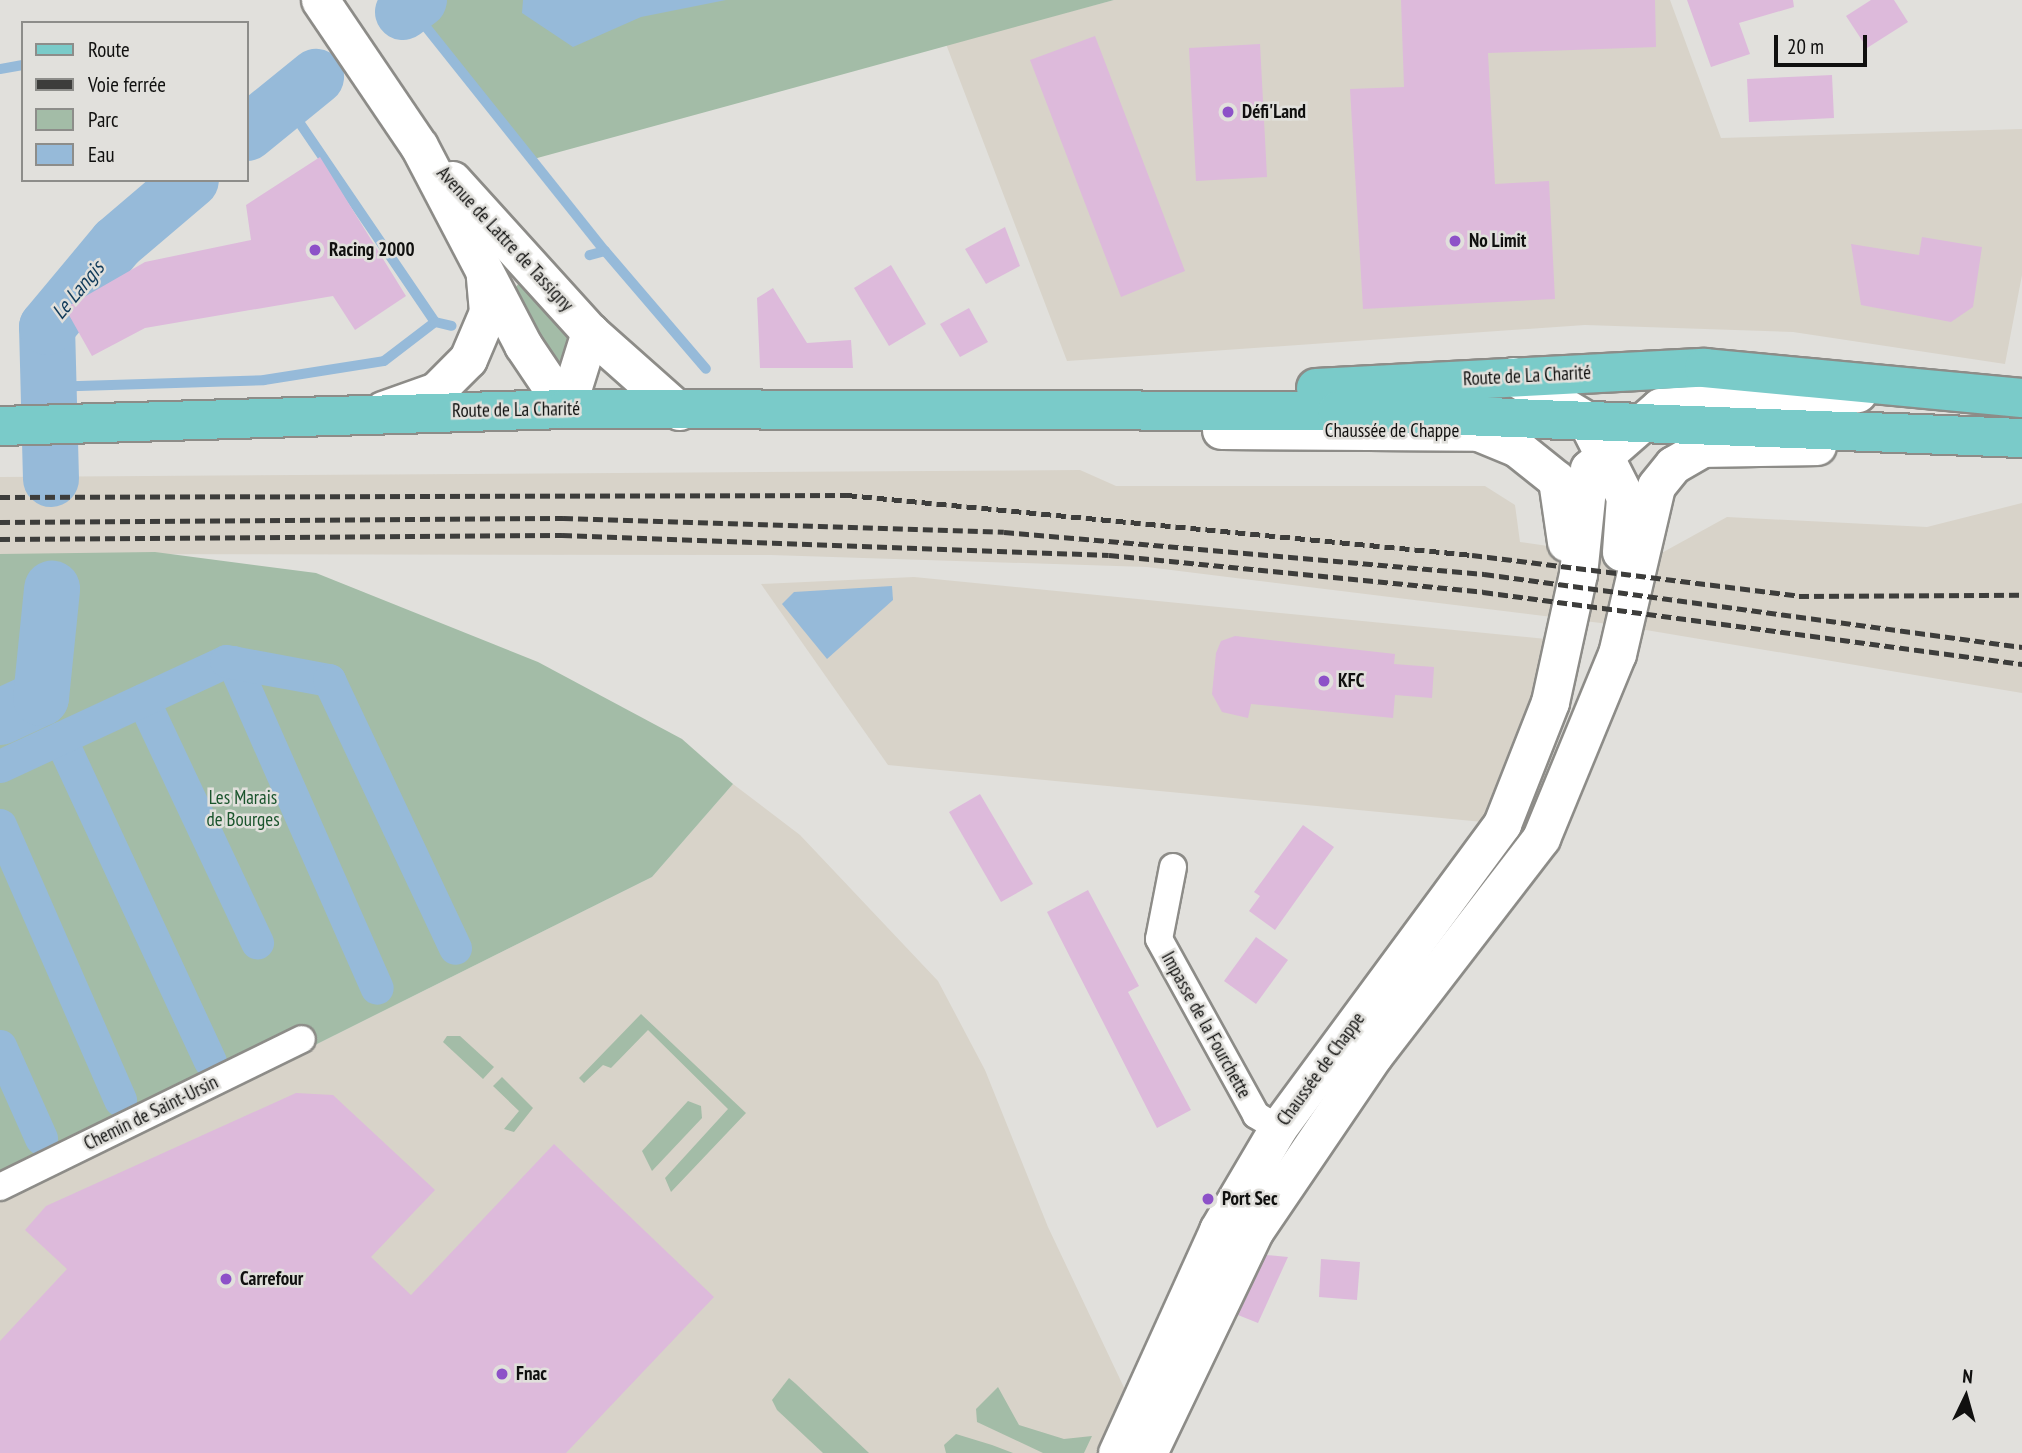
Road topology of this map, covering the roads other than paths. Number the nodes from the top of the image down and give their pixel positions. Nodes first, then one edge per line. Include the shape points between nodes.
1 (329, 14) edge
2 (419, 146) junction
3 (484, 267) junction
4 (590, 332) junction
5 (1513, 376) junction
6 (1908, 389) junction
7 (2022, 398) edge
8 (566, 409) junction
9 (679, 411) junction
10 (373, 412) junction
11 (1032, 414) junction
12 (1586, 420) junction
13 (1644, 421) junction
14 (5, 426) edge
15 (2022, 432) edge
16 (1605, 454) junction
17 (1550, 702) junction
18 (1577, 761) junction
19 (1173, 867) dead end
20 (302, 1039) dead end
21 (1278, 1128) junction
22 (0, 1187) edge
23 (1117, 1453) edge
24 (1148, 1453) edge

1 - 2 main road, Avenue de Lattre de Tassigny
2 - 3 main road, Avenue de Lattre de Tassigny
2 - 4 main road, Avenue de Lattre de Tassigny
3 - 8 main road, Avenue de Lattre de Tassigny via 523,345
3 - 10 main road, Avenue de Lattre de Tassigny via 488,312 468,359 436,391
4 - 8 main road
4 - 9 main road, Avenue de Lattre de Tassigny
5 - 6 main road, Route de La Charité via 1704,368
5 - 11 main road, Route de La Charité via 1124,397
5 - 12 main road, Chaussée de Chappe
6 - 7 main road, Route de La Charité
6 - 13 main road, Chaussée de Chappe via 1660,407
8 - 9 main road, Route de La Charité
8 - 10 main road, Route de La Charité
9 - 11 main road, Route de La Charité
10 - 14 main road, Route de La Charité
11 - 12 main road, Route de La Charité via 1337,411
11 - 17 main road, Chaussée de Chappe via 1111,428 1478,432 1517,448 1558,480 1568,528
12 - 13 main road, Route de La Charité
12 - 16 main road, Chaussée de Chappe
13 - 15 main road, Route de La Charité
13 - 16 main road, Chaussée de Chappe
15 - 18 main road, Chaussée de Chappe via 1702,448 1673,465 1656,486 1616,654
16 - 17 main road, Chaussée de Chappe via 1589,468 1578,574
16 - 18 main road, Chaussée de Chappe via 1625,496 1619,580 1603,676
17 - 21 main road, Chaussée de Chappe via 1502,824
18 - 24 main road, Chaussée de Chappe via 1541,838 1374,1055 1255,1230
19 - 21 street, Impasse de la Fourchette via 1159,939 1256,1115
20 - 22 street, Chemin de Saint-Ursin
21 - 23 main road, Chaussée de Chappe via 1217,1230

